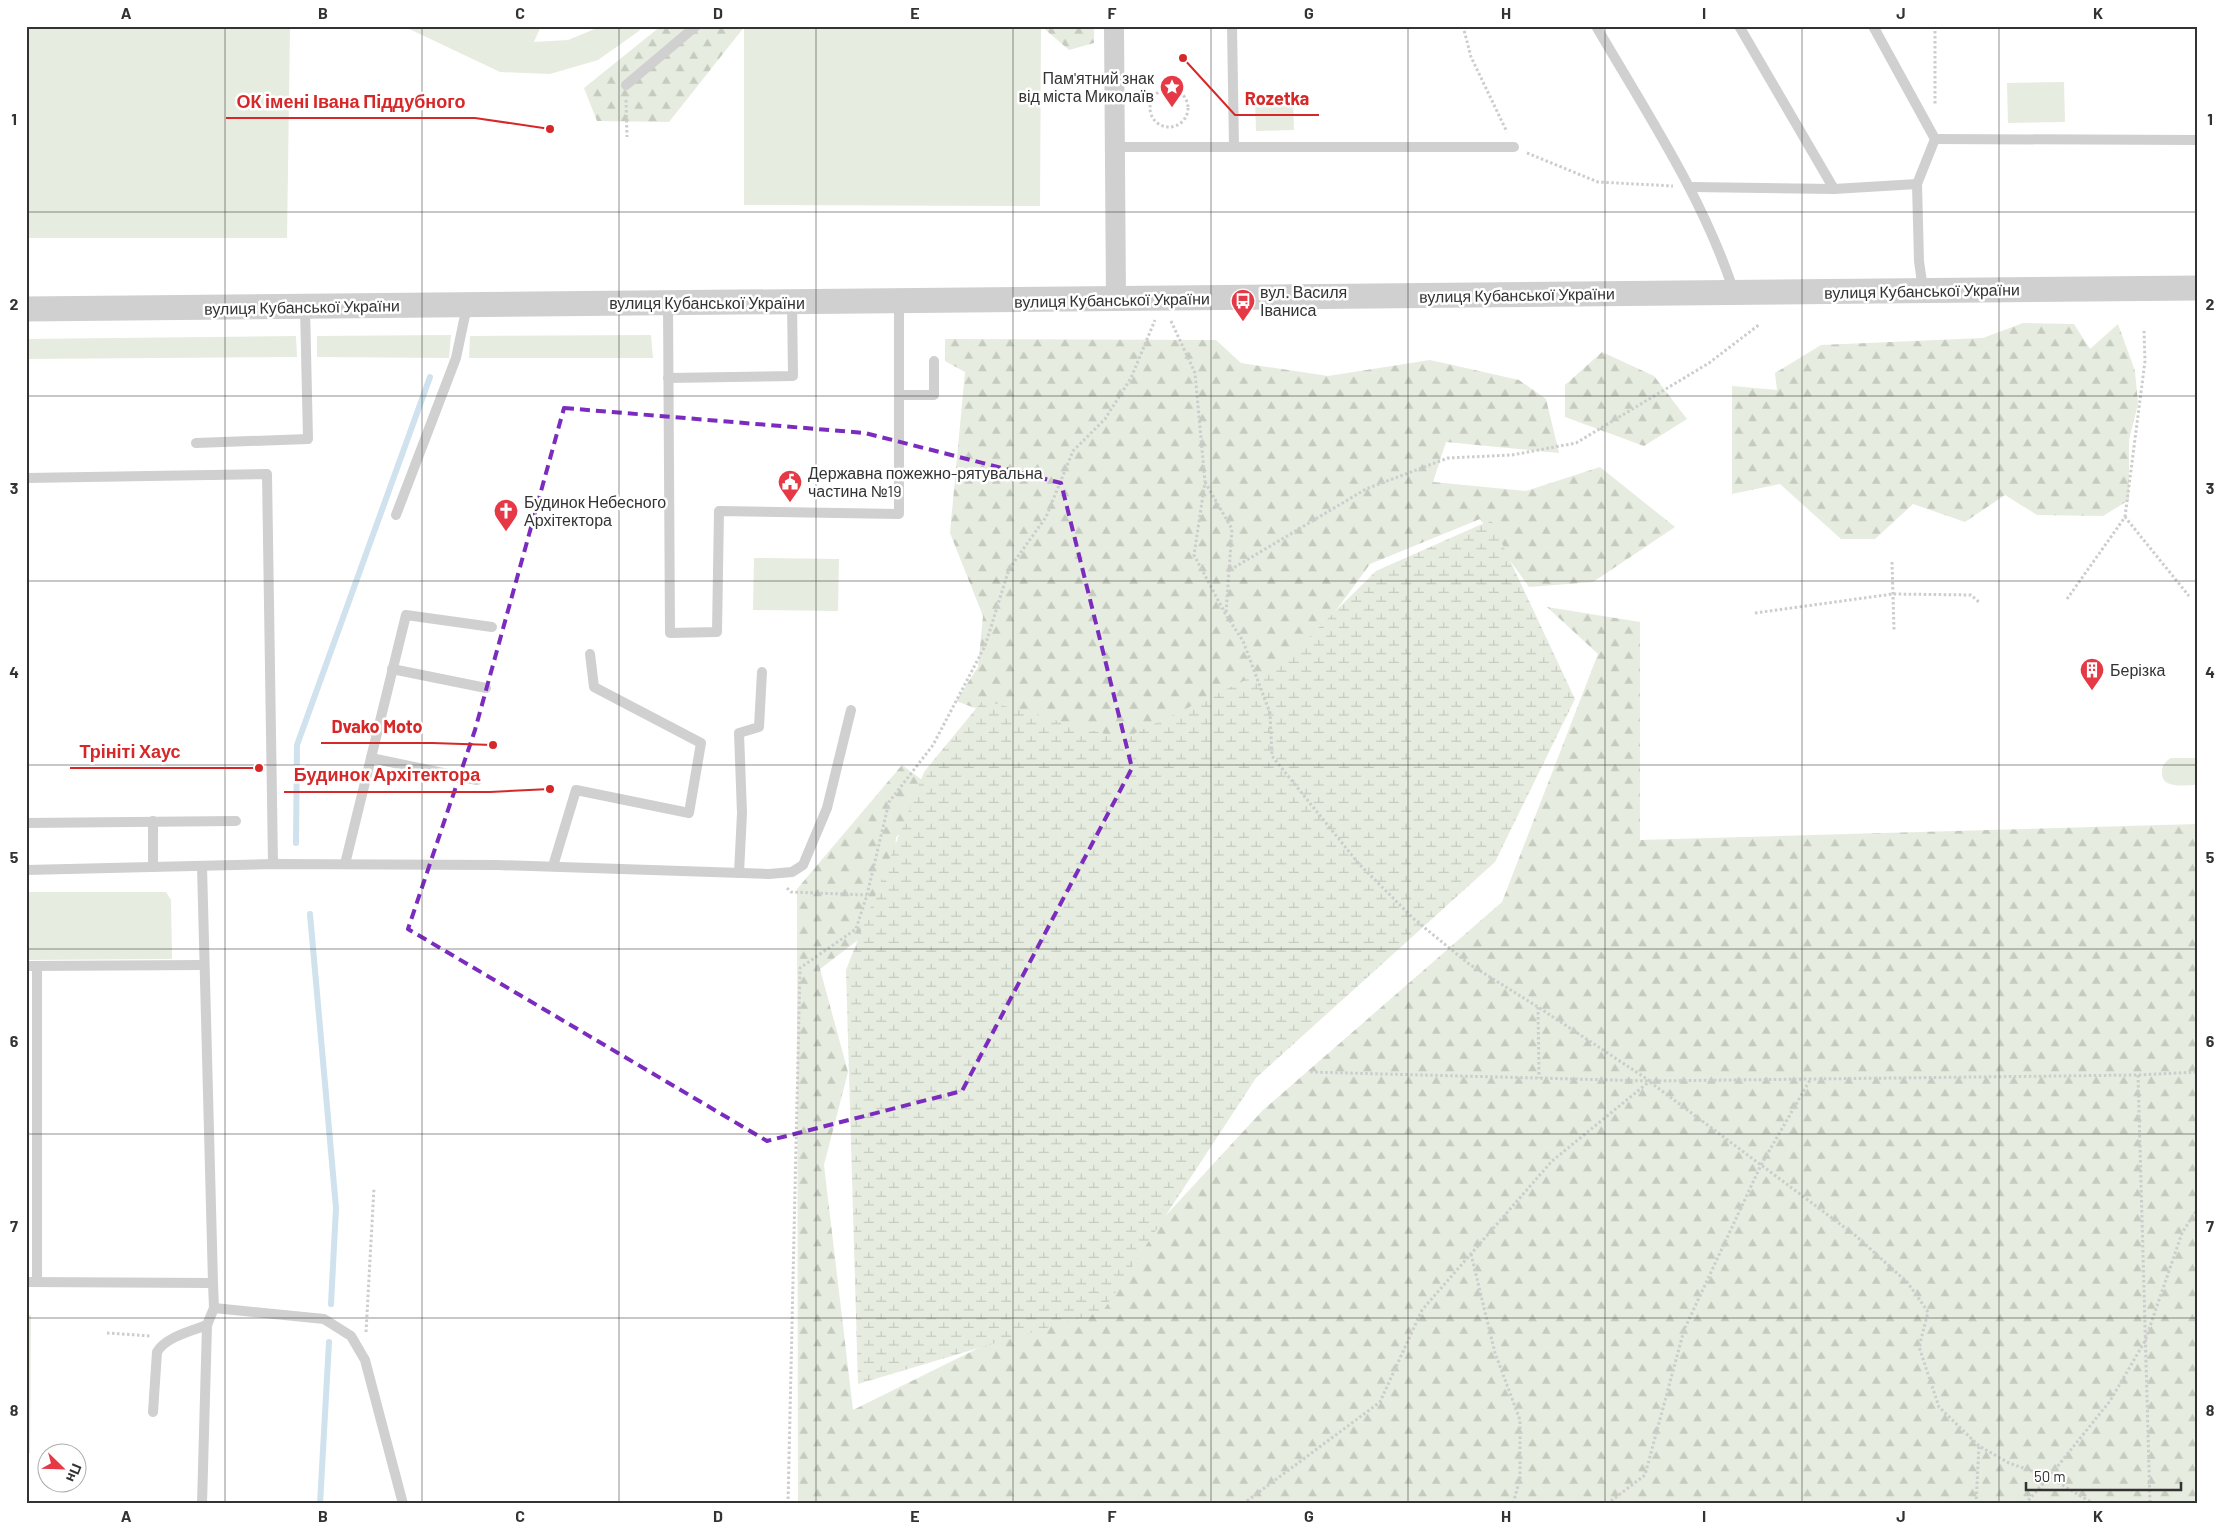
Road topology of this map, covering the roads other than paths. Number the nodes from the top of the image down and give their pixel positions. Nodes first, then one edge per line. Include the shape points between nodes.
1 (696, 26) edge
2 (1114, 26) edge
3 (1232, 26) edge
4 (1596, 26) edge
5 (1739, 26) edge
6 (1873, 26) edge
7 (626, 85) road end
8 (1935, 139) junction
9 (2198, 140) edge
10 (1115, 147) junction
11 (1234, 147) junction
12 (1514, 148) road end
13 (1916, 184) junction
14 (1691, 188) junction
15 (1834, 189) junction
16 (2198, 288) edge
17 (1923, 290) junction
18 (1734, 293) junction
19 (1116, 300) junction
20 (792, 302) junction
21 (899, 302) junction
22 (668, 304) junction
23 (467, 306) junction
24 (305, 307) junction
25 (26, 309) edge
26 (934, 361) dead end
27 (668, 378) junction
28 (899, 395) junction
29 (196, 443) dead end
30 (26, 478) edge
31 (396, 515) dead end
32 (492, 627) dead end
33 (590, 654) dead end
34 (392, 669) junction
35 (762, 672) dead end
36 (486, 688) dead end
37 (851, 710) dead end
38 (371, 758) junction
39 (477, 780) dead end
40 (236, 821) dead end
41 (153, 822) junction
42 (26, 823) edge
43 (273, 864) junction
44 (346, 864) junction
45 (202, 866) junction
46 (553, 866) junction
47 (154, 867) junction
48 (26, 870) edge
49 (739, 873) junction
50 (204, 965) junction
51 (32, 966) edge
52 (26, 1282) edge
53 (38, 1282) junction
54 (213, 1283) junction
55 (214, 1308) junction
56 (207, 1325) junction
57 (153, 1412) dead end
58 (202, 1504) edge
59 (403, 1504) edge

1 - 7 lane
2 - 10 street
3 - 11 lane
4 - 14 lane
5 - 15 lane
6 - 8 lane
8 - 9 lane
8 - 13 lane
10 - 11 lane
10 - 19 street
11 - 12 lane
13 - 15 lane
13 - 17 lane
14 - 15 lane
14 - 18 lane
16 - 17 street, вулиця Кубанської України
17 - 18 street, вулиця Кубанської України
18 - 19 street, вулиця Кубанської України
19 - 21 street, вулиця Кубанської України
20 - 21 street, вулиця Кубанської України
20 - 22 street, вулиця Кубанської України
20 - 27 lane via 793,376
21 - 28 lane
22 - 23 street, вулиця Кубанської України
22 - 27 lane
23 - 24 street, вулиця Кубанської України
23 - 31 lane via 456,358
24 - 25 street, вулиця Кубанської України
24 - 29 lane via 308,439
26 - 28 lane via 934,395
27 - 28 lane via 670,633 717,632 719,511 899,514
30 - 43 lane via 267,474
32 - 34 lane via 406,615
33 - 46 lane via 594,687 701,743 689,813 576,790
34 - 36 lane
34 - 38 lane
35 - 49 lane via 759,727 739,733 742,813
37 - 49 lane via 827,808 803,865 792,872
38 - 39 lane
38 - 44 lane
40 - 41 lane
41 - 42 lane
41 - 47 lane
43 - 44 lane
43 - 45 lane
44 - 46 lane
45 - 47 lane
45 - 50 lane
46 - 49 lane
47 - 48 lane
50 - 51 lane
50 - 54 lane
51 - 53 lane
52 - 53 lane
53 - 54 lane
54 - 55 lane
55 - 56 lane
55 - 59 lane via 324,1319 351,1336 365,1360
56 - 57 lane via 164,1343 157,1352
56 - 58 lane

